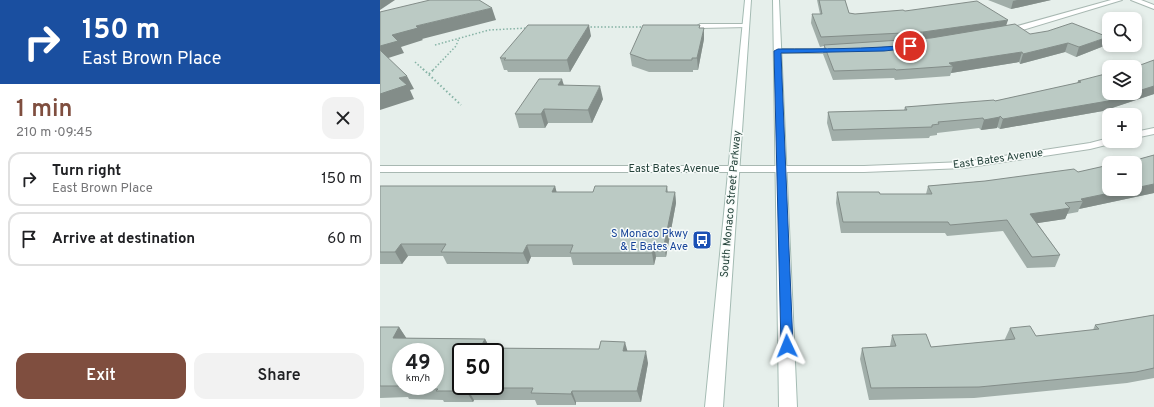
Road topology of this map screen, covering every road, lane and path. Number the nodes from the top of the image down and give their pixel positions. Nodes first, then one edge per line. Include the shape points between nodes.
1 (748, 0) edge
2 (776, 0) edge
3 (1119, 0) edge
4 (1134, 0) edge
5 (1154, 7) edge
6 (700, 26) edge
7 (746, 26) junction
8 (645, 27) edge
9 (535, 28) edge
10 (582, 28) edge
11 (1001, 33) edge
12 (460, 38) junction
13 (434, 45) dead end
14 (847, 50) edge
15 (778, 51) junction
16 (415, 62) dead end
17 (429, 74) junction
18 (461, 105) dead end
19 (1154, 131) edge
20 (1142, 134) edge
21 (1102, 143) edge
22 (380, 169) edge
23 (734, 169) junction
24 (782, 169) junction
25 (714, 407) edge
26 (788, 407) edge

1 - 7 main road, South Monaco Street Parkway
2 - 15 main road
3 - 11 main road
4 - 5 main road
6 - 7 lane
7 - 23 main road, South Monaco Street Parkway
8 - 10 path
9 - 12 path via 496,29
12 - 13 path
12 - 17 path via 456,46
14 - 15 main road
15 - 24 main road
16 - 17 path
17 - 18 path
19 - 20 main road
21 - 24 main road, East Bates Avenue via 964,165
22 - 23 main road, East Bates Avenue
23 - 24 main road, East Bates Avenue
23 - 25 main road, South Monaco Street Parkway
24 - 26 main road

